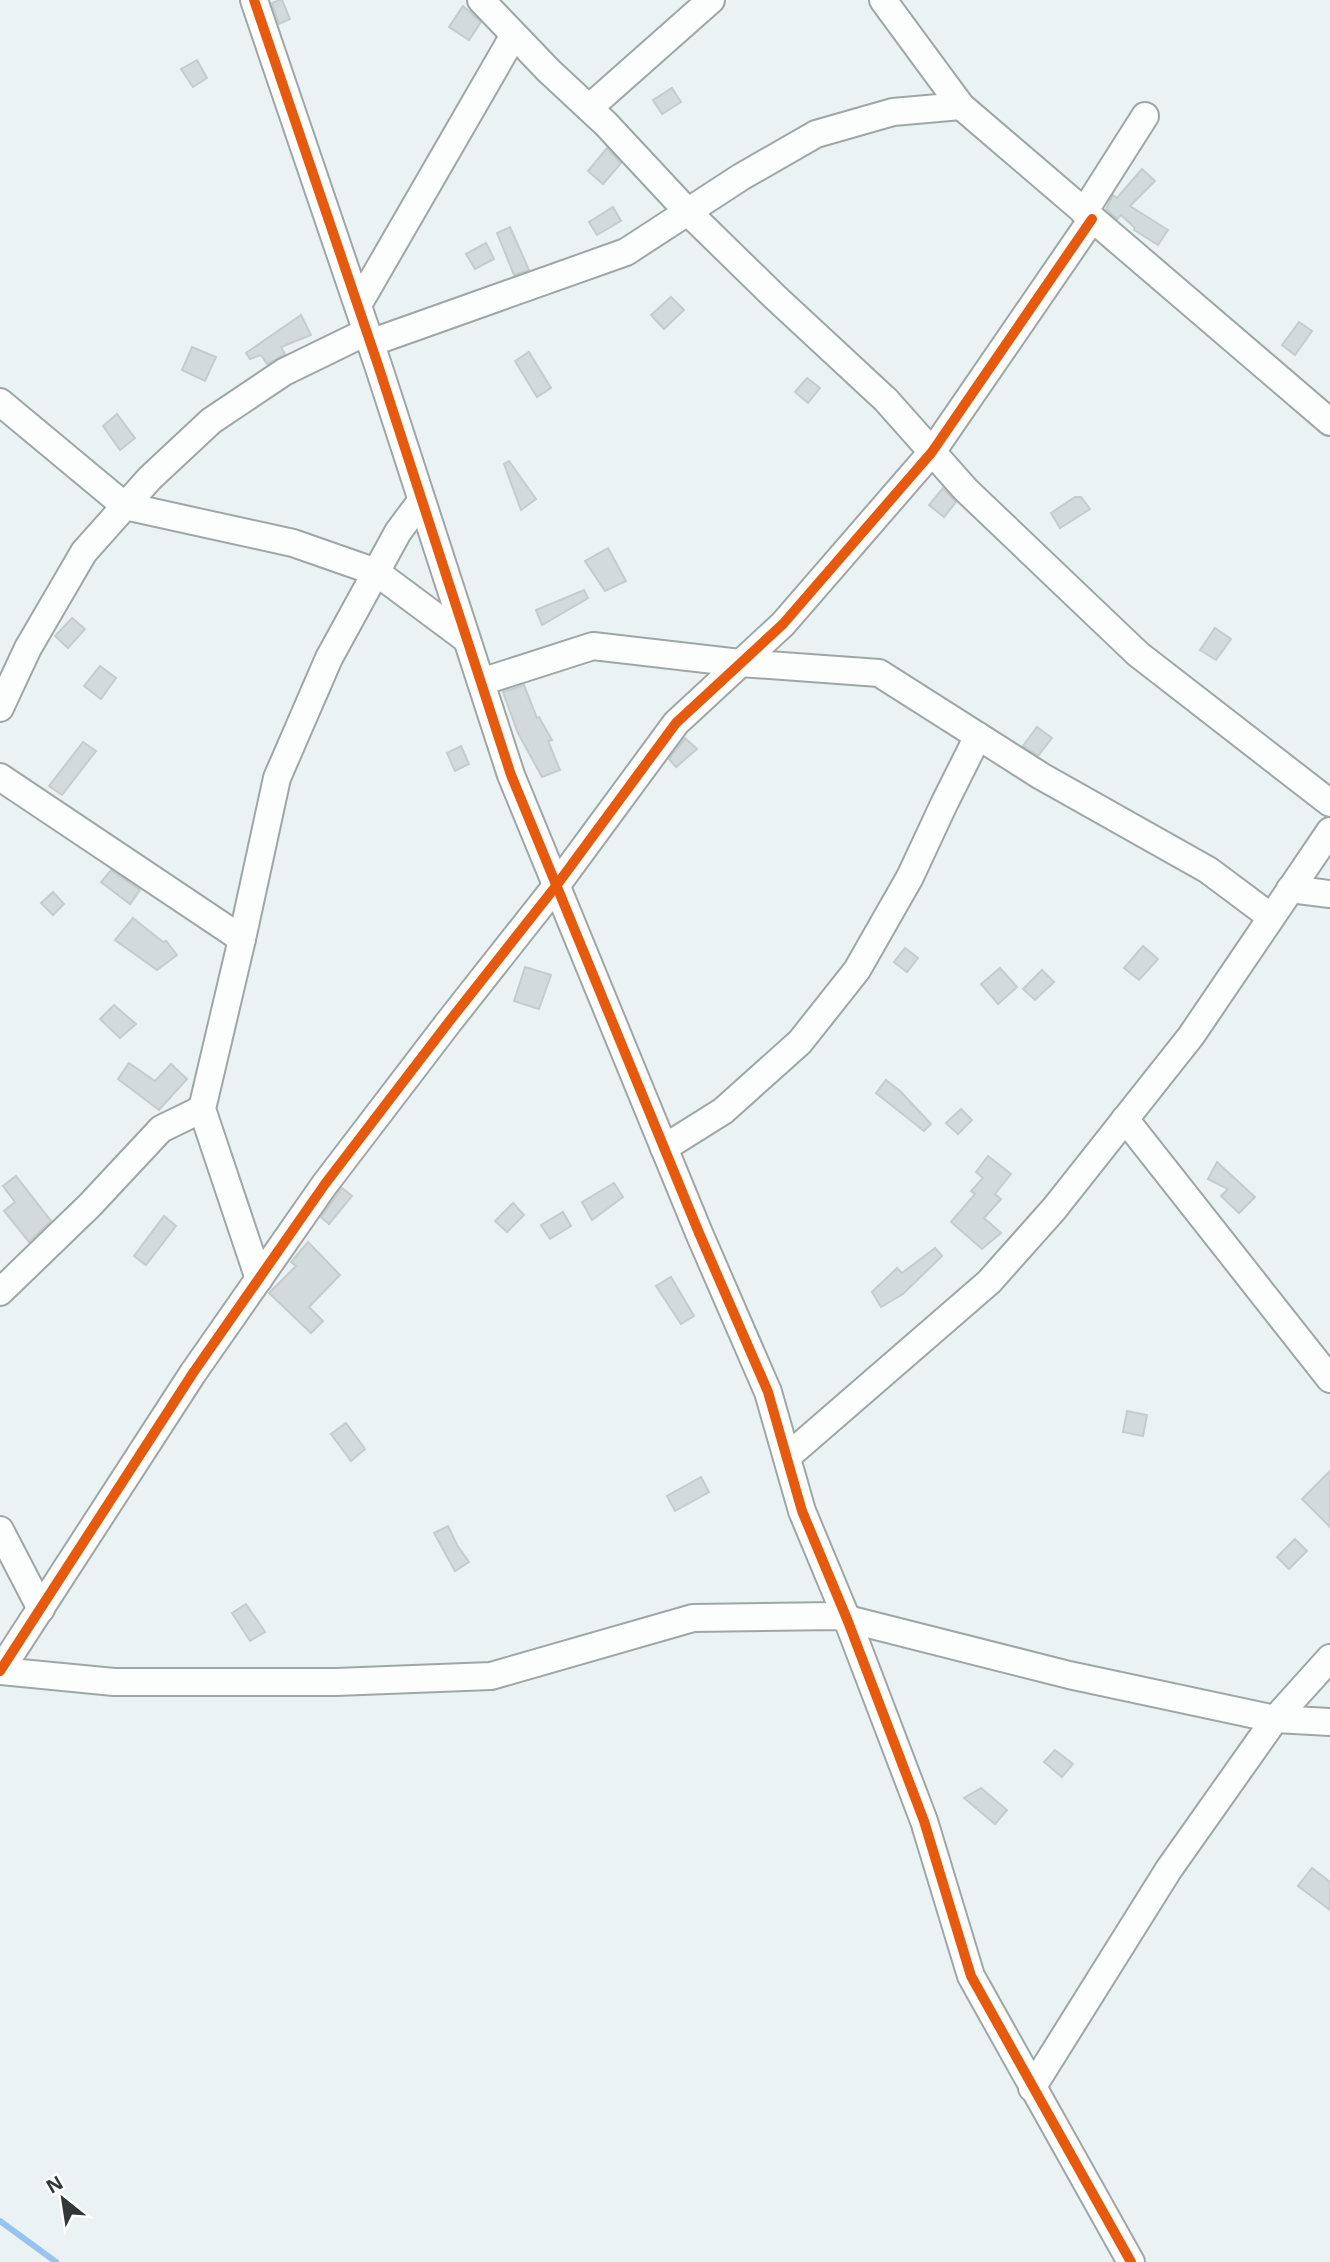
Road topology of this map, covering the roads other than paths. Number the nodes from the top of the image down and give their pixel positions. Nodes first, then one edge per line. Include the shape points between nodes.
1 (254, 0) edge
2 (481, 0) edge
3 (710, 0) edge
4 (884, 0) edge
5 (514, 35) junction
6 (961, 106) junction
7 (589, 108) junction
8 (1145, 116) dead end
9 (688, 212) junction
10 (1088, 216) junction
11 (358, 305) junction
12 (368, 337) junction
13 (0, 402) edge
14 (1330, 422) edge
15 (932, 453) junction
16 (421, 502) junction
17 (125, 506) junction
18 (376, 572) junction
19 (466, 639) junction
20 (740, 663) junction
21 (481, 682) junction
22 (0, 708) edge
23 (978, 736) junction
24 (0, 777) edge
25 (1330, 803) edge
26 (1330, 831) edge
27 (556, 886) junction
28 (1290, 889) junction
29 (1330, 894) edge
30 (1271, 917) junction
31 (242, 939) junction
32 (202, 1110) junction
33 (1125, 1119) junction
34 (664, 1148) junction
35 (259, 1279) junction
36 (0, 1292) edge
37 (1330, 1379) edge
38 (787, 1457) junction
39 (0, 1530) edge
40 (41, 1609) junction
41 (847, 1619) junction
42 (1330, 1658) edge
43 (0, 1671) edge
44 (1275, 1719) junction
45 (1330, 1722) edge
46 (1032, 2088) junction
47 (1130, 2262) edge

1 - 11 street
2 - 5 street
3 - 7 street
4 - 6 street
5 - 7 street
5 - 11 street
6 - 9 street via 893,112 816,134
6 - 10 street
7 - 9 street
8 - 10 street
9 - 12 street via 626,252
9 - 15 street via 886,400
10 - 14 street
10 - 15 street
11 - 12 street
12 - 16 street
12 - 17 street via 284,372 211,421
13 - 17 street
15 - 20 street via 783,624
15 - 25 street via 1138,654
16 - 18 street via 398,531
16 - 19 street
17 - 18 street via 293,543
17 - 22 street via 84,552 28,648
18 - 19 street
18 - 31 street via 329,658 277,778
19 - 21 street
20 - 21 street via 593,646
20 - 23 street via 879,673
20 - 27 street via 676,723
21 - 27 street via 511,775
23 - 30 street via 1208,870
23 - 34 street via 910,877 857,970 800,1042 723,1111
24 - 31 street
26 - 28 street
27 - 34 street
27 - 35 street via 333,1173
28 - 29 street
28 - 30 street
30 - 33 street via 1191,1036
31 - 32 street
32 - 35 street
32 - 36 street via 161,1129
33 - 37 street
33 - 38 street via 989,1282
34 - 38 street via 768,1392
35 - 40 street
38 - 41 street via 802,1511
39 - 40 street
40 - 43 street
41 - 43 street via 693,1618 491,1676 336,1682 114,1682
41 - 44 street via 1069,1675
41 - 46 street via 924,1821 971,1976
42 - 44 street
44 - 45 street
44 - 46 street via 1169,1870
46 - 47 street

